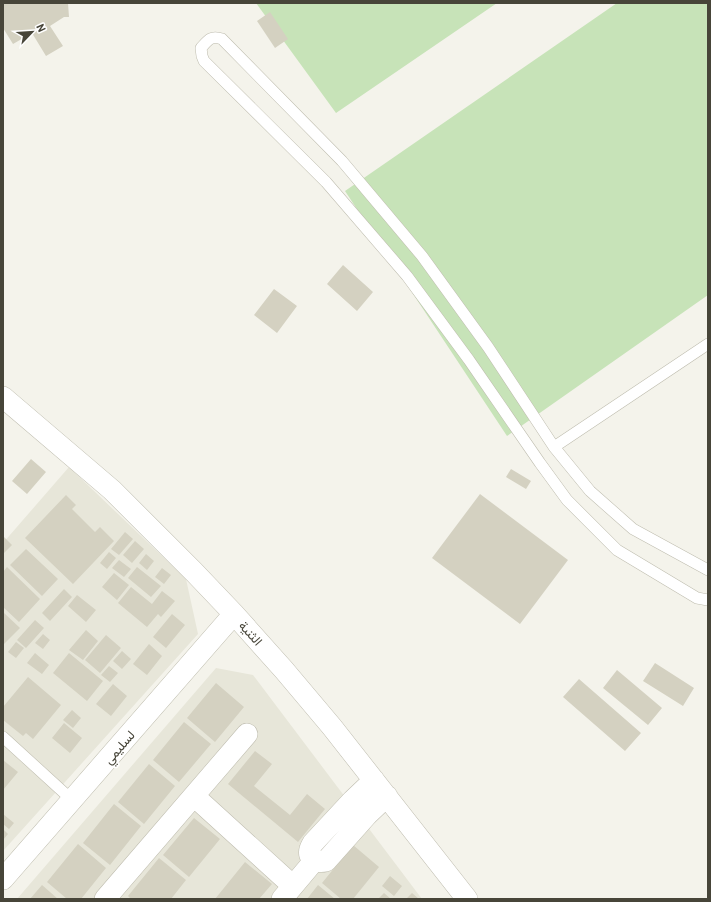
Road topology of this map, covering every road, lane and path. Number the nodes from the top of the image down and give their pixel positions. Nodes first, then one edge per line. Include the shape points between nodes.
1 (708, 344) edge
2 (3, 397) edge
3 (554, 447) junction
4 (708, 570) edge
5 (708, 600) edge
6 (234, 614) junction
7 (247, 734) dead end
8 (3, 737) edge
9 (381, 788) junction
10 (194, 796) junction
11 (72, 800) junction
12 (3, 879) edge
13 (287, 893) edge
14 (105, 899) edge
15 (467, 899) edge

1 - 3 lane
2 - 6 street, الثنية via 112,490
3 - 4 lane via 590,491 633,529
3 - 5 lane via 488,347 422,256 342,161 222,39 212,37 206,42 200,48 204,61 326,182 407,276 567,500 617,550 696,598
6 - 9 street, الثنية
6 - 11 street, لسليمي
7 - 10 street
8 - 11 lane
9 - 13 street via 353,800 314,843 310,848 310,855 314,861
9 - 15 street, الثنية
10 - 13 street
10 - 14 street
11 - 12 street, لسليمي

